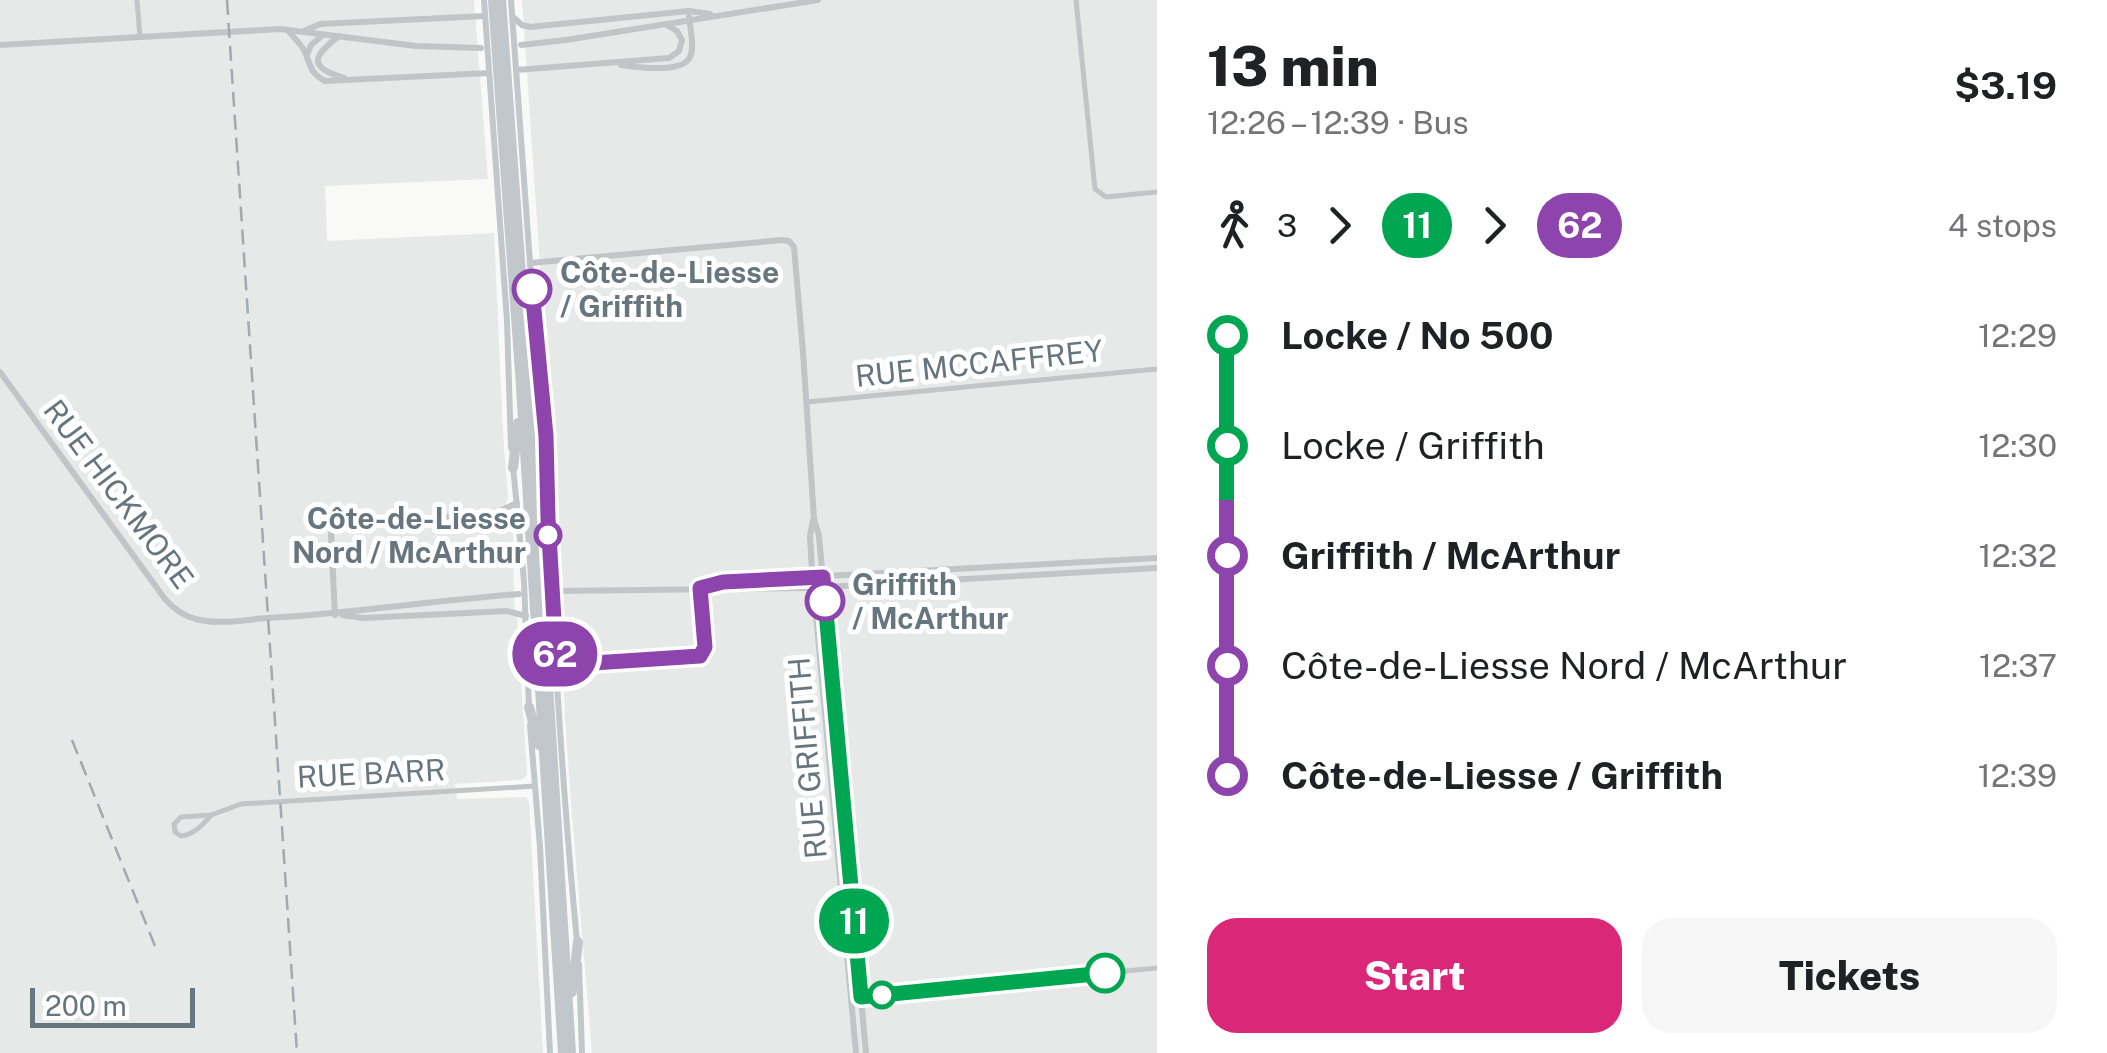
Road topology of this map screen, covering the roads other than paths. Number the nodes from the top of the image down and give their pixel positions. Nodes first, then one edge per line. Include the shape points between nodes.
1 (137, 0) edge
2 (484, 0) edge
3 (494, 0) edge
4 (502, 0) edge
5 (511, 0) edge
6 (818, 0) edge
7 (1076, 0) edge
8 (689, 15) junction
9 (485, 16) junction
10 (512, 18) junction
11 (665, 24) junction
12 (286, 29) junction
13 (304, 31) junction
14 (324, 34) junction
15 (500, 34) junction
16 (339, 36) junction
17 (140, 37) junction
18 (0, 45) edge
19 (520, 45) dead end
20 (481, 48) dead end
21 (307, 55) junction
22 (502, 61) junction
23 (602, 64) junction
24 (516, 70) junction
25 (489, 73) junction
26 (345, 79) junction
27 (1157, 192) edge
28 (530, 263) junction
29 (1157, 368) edge
30 (0, 372) edge
31 (520, 372) junction
32 (806, 402) junction
33 (544, 410) junction
34 (513, 468) junction
35 (516, 502) junction
36 (537, 505) junction
37 (494, 514) junction
38 (814, 518) junction
39 (518, 521) junction
40 (1157, 558) edge
41 (1157, 568) edge
42 (812, 577) junction
43 (823, 577) junction
44 (537, 580) junction
45 (824, 587) junction
46 (700, 588) junction
47 (814, 588) junction
48 (557, 591) dead end
49 (519, 594) dead end
50 (539, 605) junction
51 (336, 614) junction
52 (526, 616) junction
53 (556, 655) junction
54 (578, 664) junction
55 (556, 677) junction
56 (529, 708) junction
57 (545, 766) junction
58 (535, 786) junction
59 (211, 815) junction
60 (848, 862) junction
61 (839, 863) junction
62 (848, 905) junction
63 (578, 942) junction
64 (1157, 968) edge
65 (861, 997) junction
66 (851, 998) junction
67 (568, 1044) edge
68 (550, 1053) edge
69 (562, 1053) edge
70 (582, 1053) edge
71 (856, 1053) edge
72 (866, 1053) edge

1 - 17 street
2 - 9 main road
3 - 15 highway
4 - 15 highway
5 - 10 main road
6 - 8 street
7 - 27 street via 1093,183 1109,197
8 - 10 street via 530,26
8 - 11 street
8 - 23 street via 691,52 684,64
9 - 13 street via 317,24
9 - 15 main road
10 - 15 main road
11 - 19 street
11 - 23 street via 681,37 675,54
12 - 13 street
12 - 17 street
12 - 21 street
13 - 14 street
14 - 16 street
14 - 21 street
15 - 22 highway
15 - 22 main road
16 - 20 street
16 - 26 street via 318,60 326,72
17 - 18 street
21 - 26 street via 320,79
22 - 24 main road
22 - 25 main road
22 - 31 highway
22 - 36 highway
23 - 24 street
24 - 28 main road
25 - 26 street
25 - 34 main road
28 - 32 street, RUE GRIFFITH via 791,242
28 - 33 main road
29 - 32 street, RUE MCCAFFREY
30 - 51 street, RUE HICKMORE via 174,608 208,621
31 - 34 highway
31 - 44 highway
32 - 38 street, RUE GRIFFITH
33 - 36 highway
33 - 44 main road
34 - 35 main road
35 - 37 street
35 - 39 main road
36 - 44 highway
37 - 39 street
37 - 51 street via 335,524
38 - 42 street, RUE GRIFFITH
38 - 43 street, RUE GRIFFITH
39 - 44 main road
40 - 43 street
41 - 45 street
42 - 43 street
42 - 46 street
42 - 47 street, RUE GRIFFITH
43 - 45 street, RUE GRIFFITH
44 - 50 highway
44 - 50 main road
45 - 47 street
45 - 60 street, RUE GRIFFITH
46 - 47 street
46 - 48 street
46 - 54 street via 700,656
47 - 61 street, RUE GRIFFITH
49 - 51 street
50 - 52 main road
50 - 53 main road
50 - 57 highway
50 - 67 highway
51 - 52 street
52 - 56 main road
53 - 54 street
53 - 55 main road
54 - 55 street
55 - 63 main road
56 - 57 highway
56 - 58 main road
57 - 67 highway
58 - 59 street, RUE BARR via 246,804
58 - 68 main road
59 - 59 street, RUE BARR via 180,818 175,832 186,836
60 - 61 street
60 - 62 street, RUE GRIFFITH
61 - 62 street, RUE GRIFFITH
62 - 65 street, RUE GRIFFITH
62 - 66 street, RUE GRIFFITH
63 - 67 highway
63 - 70 main road
64 - 65 street
65 - 66 street
65 - 72 street, RUE GRIFFITH
66 - 71 street, RUE GRIFFITH
67 - 69 highway

